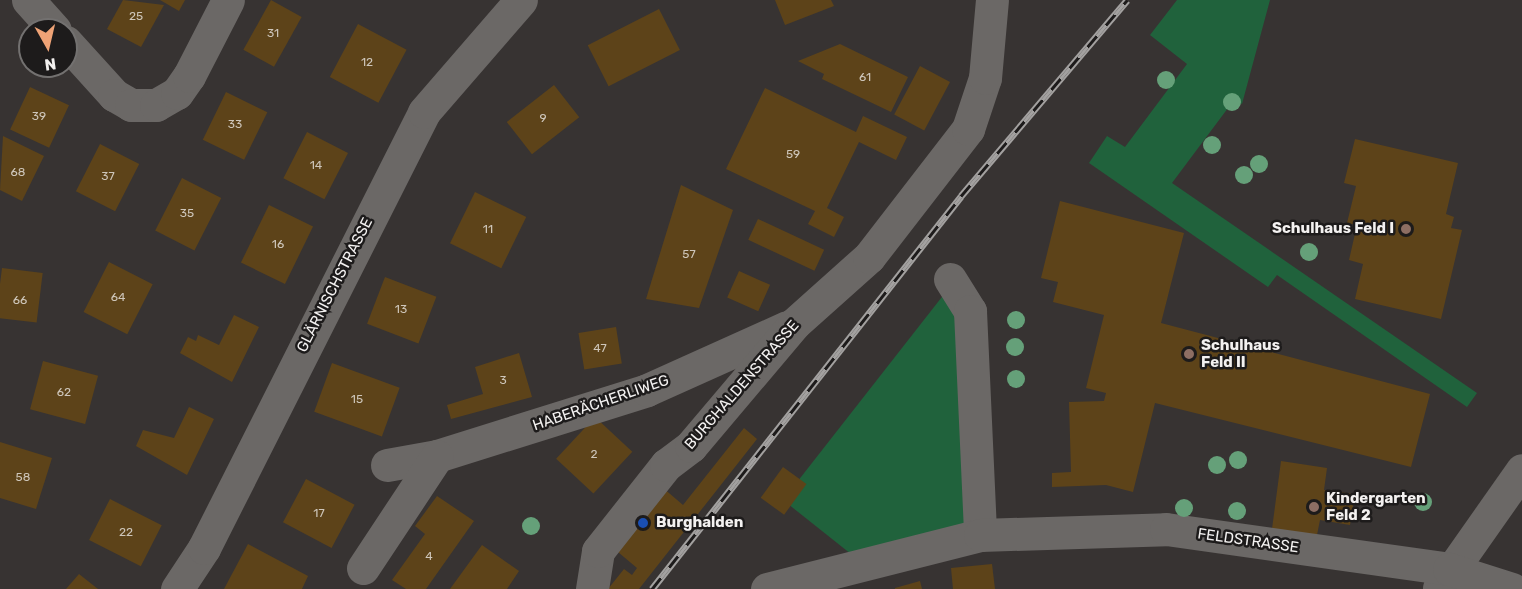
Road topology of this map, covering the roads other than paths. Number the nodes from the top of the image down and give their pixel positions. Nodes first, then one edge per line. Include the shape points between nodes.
1 (28, 0) edge
2 (228, 0) edge
3 (521, 0) edge
4 (992, 0) edge
5 (44, 18) edge
6 (78, 55) edge
7 (950, 279) dead end
8 (794, 324) junction
9 (437, 456) junction
10 (387, 465) dead end
11 (1522, 470) edge
12 (980, 535) junction
13 (363, 568) dead end
14 (1444, 579) edge
15 (177, 589) edge
16 (592, 589) edge
17 (767, 589) edge
18 (1512, 589) edge

1 - 5 street
2 - 6 street via 189,76 177,93 156,105 132,105 114,95
3 - 15 street, GLÄRNISCHSTRASSE via 424,112 204,548
4 - 8 street, BURGHALDENSTRASSE via 985,78 968,129 869,257
7 - 12 street via 970,311
8 - 9 street, HABERÄCHERLIWEG via 647,390
8 - 16 street, BURGHALDENSTRASSE via 691,446 666,465 598,551
9 - 10 street, HABERÄCHERLIWEG
9 - 13 street
11 - 14 street
12 - 14 street, FELDSTRASSE via 1166,529
12 - 17 street, FELDSTRASSE
14 - 18 street, FELDSTRASSE

